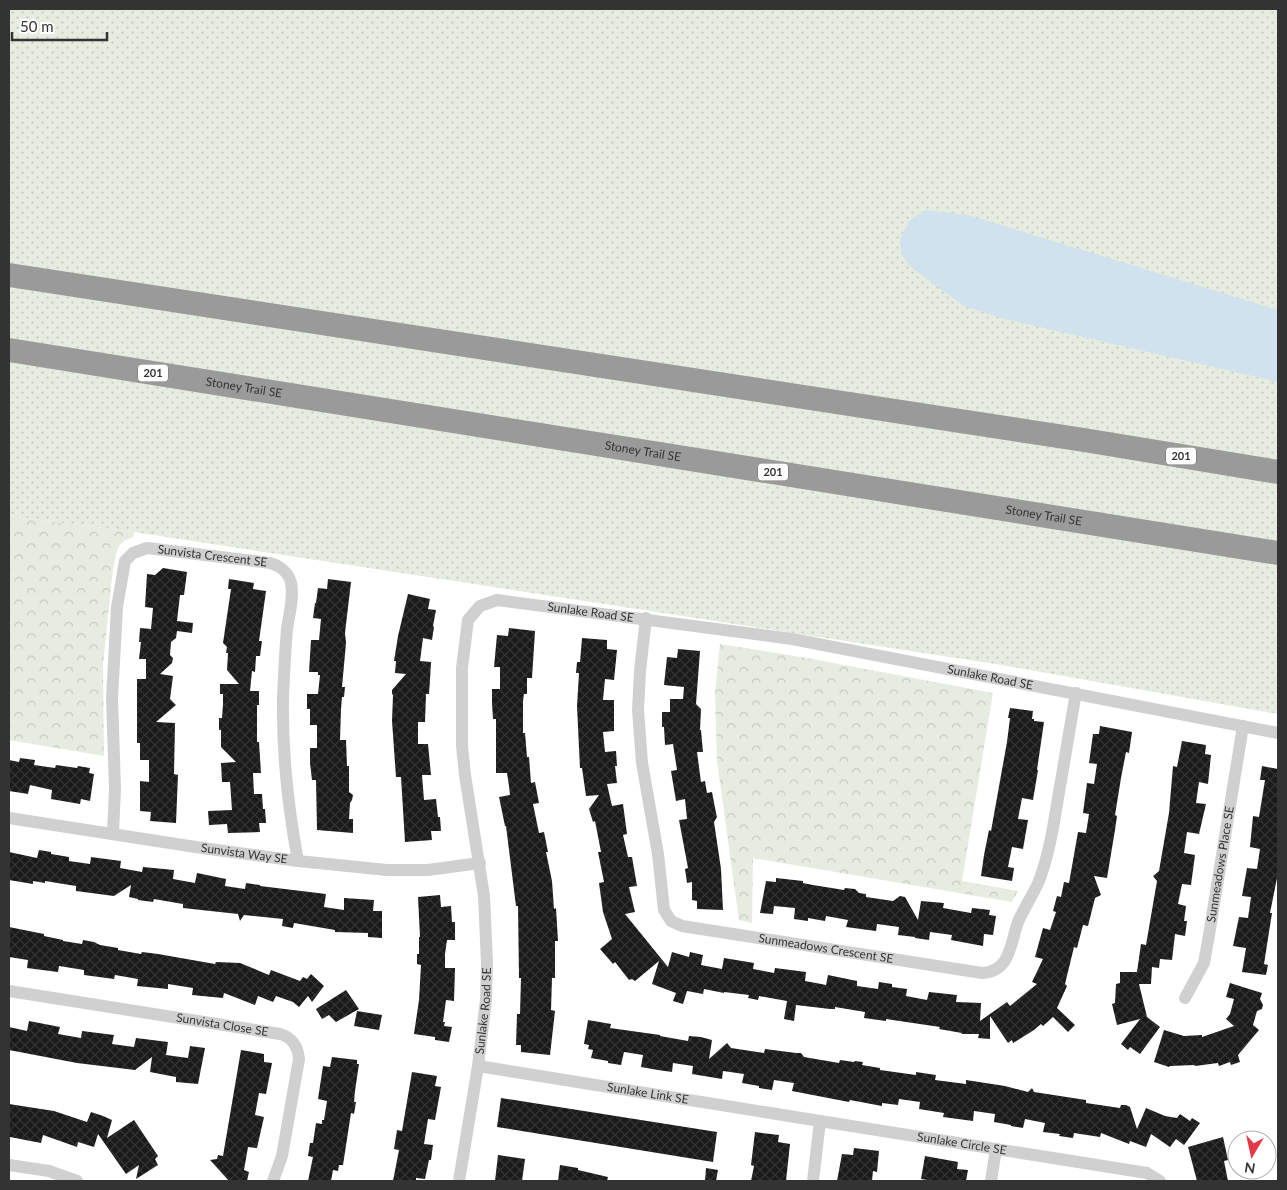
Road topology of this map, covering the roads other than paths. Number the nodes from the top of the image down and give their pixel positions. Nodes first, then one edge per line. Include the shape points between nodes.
1 (9, 260) edge
2 (9, 275) edge
3 (215, 308) junction
4 (9, 350) edge
5 (9, 360) edge
6 (298, 396) junction
7 (1084, 440) junction
8 (1278, 455) edge
9 (1278, 472) edge
10 (1278, 555) edge
11 (646, 618) junction
12 (1076, 693) junction
13 (1243, 726) junction
14 (1278, 733) edge
15 (9, 818) edge
16 (113, 834) junction
17 (298, 861) junction
18 (480, 863) junction
19 (9, 991) edge
20 (1185, 998) dead end
21 (478, 1066) junction
22 (820, 1121) junction
23 (996, 1149) junction
24 (9, 1165) edge
25 (77, 1181) edge
26 (274, 1181) edge
27 (459, 1181) edge
28 (813, 1181) edge
29 (991, 1181) edge
30 (1160, 1181) edge

1 - 3 highway
2 - 3 highway, 201
3 - 7 highway, 201
4 - 6 highway, Stoney Trail SE / 201
5 - 6 highway
6 - 10 highway, Stoney Trail SE / 201
7 - 8 highway
7 - 9 highway, 201
11 - 12 street, Sunlake Road SE via 792,639
11 - 12 street, Sunmeadows Crescent SE via 638,710 642,763 664,910 682,926 982,973 996,970 1007,957 1018,922 1039,882 1047,856
11 - 18 street, Sunlake Road SE via 496,600 473,612 466,627 461,714 464,775
12 - 13 street, Sunlake Road SE
13 - 14 street, Sunlake Road SE
13 - 20 street, Sunmeadows Place SE via 1210,935 1204,963
15 - 16 street, Sunvista Way SE
16 - 17 street, Sunvista Way SE
16 - 17 street, Sunvista Crescent SE via 113,668 117,607 125,561 133,553 147,548 270,563 288,576 292,590 283,690 284,764
17 - 18 street, Sunvista Way SE via 402,870
18 - 21 street, Sunlake Road SE via 487,962
19 - 26 street, Sunvista Close SE via 290,1038 298,1049 299,1059 282,1156
21 - 22 street, Sunlake Link SE
21 - 27 street, Sunlake Road SE
22 - 23 street, Sunlake Circle SE
22 - 28 street
23 - 29 street
23 - 30 street, Sunlake Circle SE via 1147,1173
24 - 25 street

